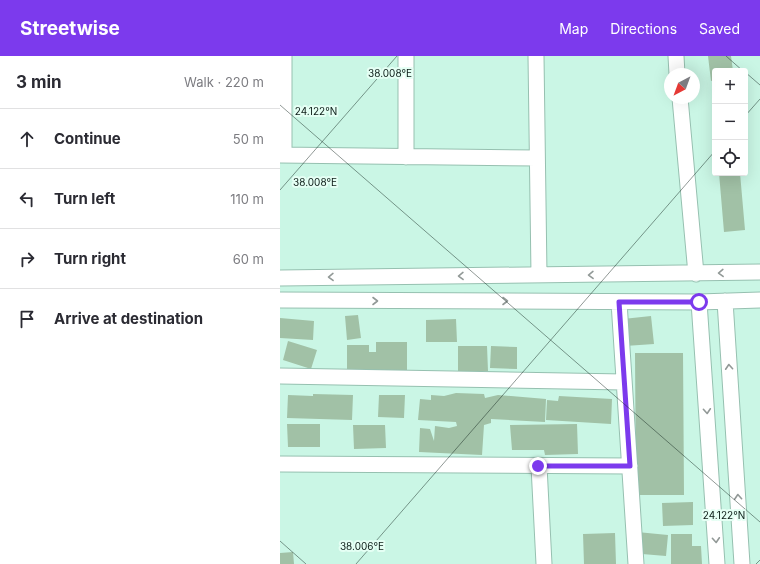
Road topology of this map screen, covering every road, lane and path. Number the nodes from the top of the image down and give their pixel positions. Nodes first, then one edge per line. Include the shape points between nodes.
1 (284, 56) edge
2 (406, 56) edge
3 (536, 56) edge
4 (676, 56) edge
5 (677, 68) edge
6 (681, 104) edge
7 (282, 155) edge
8 (406, 156) junction
9 (537, 158) junction
10 (760, 272) edge
11 (696, 274) junction
12 (539, 275) junction
13 (280, 278) edge
14 (280, 300) edge
15 (760, 300) edge
16 (725, 301) junction
17 (619, 302) junction
18 (699, 302) junction
19 (280, 376) edge
20 (624, 382) junction
21 (280, 464) edge
22 (538, 466) junction
23 (630, 466) junction
24 (544, 564) edge
25 (636, 564) edge
26 (717, 564) edge
27 (742, 564) edge

1 - 7 street
2 - 8 street
3 - 9 street
4 - 5 street
6 - 11 street
7 - 8 street
8 - 9 street
9 - 12 street
10 -> 11 street
11 -> 12 street
12 -> 13 street
14 -> 17 street
15 - 16 street
16 - 18 street
27 -> 16 street
17 - 18 street
17 - 20 street
18 -> 26 street
19 - 20 street
20 - 23 street
21 - 22 street
22 - 23 street
22 - 24 street
23 - 25 street

